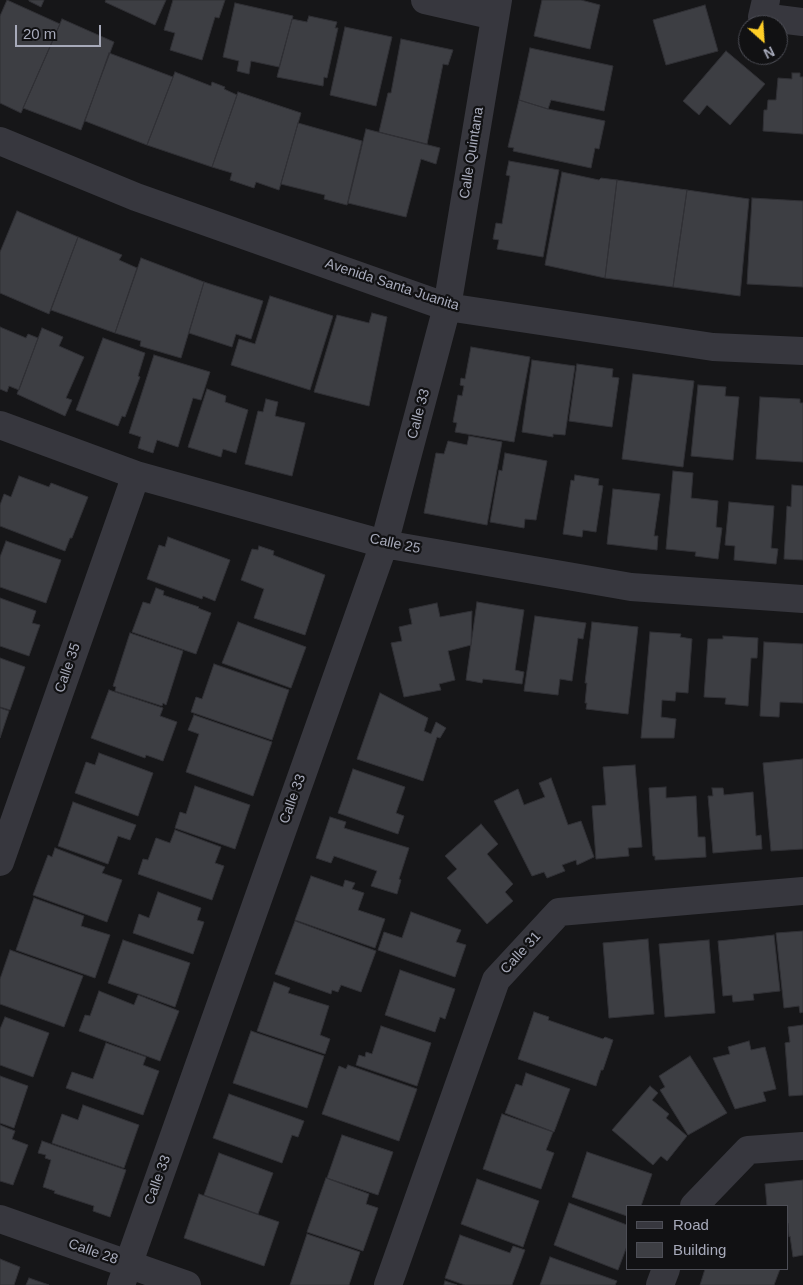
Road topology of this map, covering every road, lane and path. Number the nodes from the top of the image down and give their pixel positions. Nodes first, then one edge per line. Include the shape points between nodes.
1 (424, 0) edge
2 (497, 8) edge
3 (764, 9) edge
4 (803, 22) edge
5 (0, 141) edge
6 (447, 307) junction
7 (803, 351) edge
8 (0, 425) edge
9 (136, 474) junction
10 (384, 544) junction
11 (803, 599) edge
12 (0, 862) edge
13 (803, 891) edge
14 (803, 1146) edge
15 (695, 1205) edge
16 (0, 1219) edge
17 (666, 1270) edge
18 (124, 1274) edge
19 (187, 1285) edge
20 (388, 1285) edge
21 (660, 1285) edge

1 - 2 street
2 - 6 street, Calle Quintana
3 - 4 street
5 - 6 street, Avenida Santa Juanita via 136,197
6 - 7 street, Avenida Santa Juanita via 714,347
6 - 10 street, Calle 33
8 - 9 street, Calle 25
9 - 10 street, Calle 25
9 - 12 street, Calle 35
10 - 11 street, Calle 25 via 630,587
10 - 18 street, Calle 33
13 - 20 street, Calle 31 via 559,912 496,980
14 - 15 street via 748,1150
16 - 18 street, Calle 28
17 - 21 street
18 - 19 street, Calle 28

